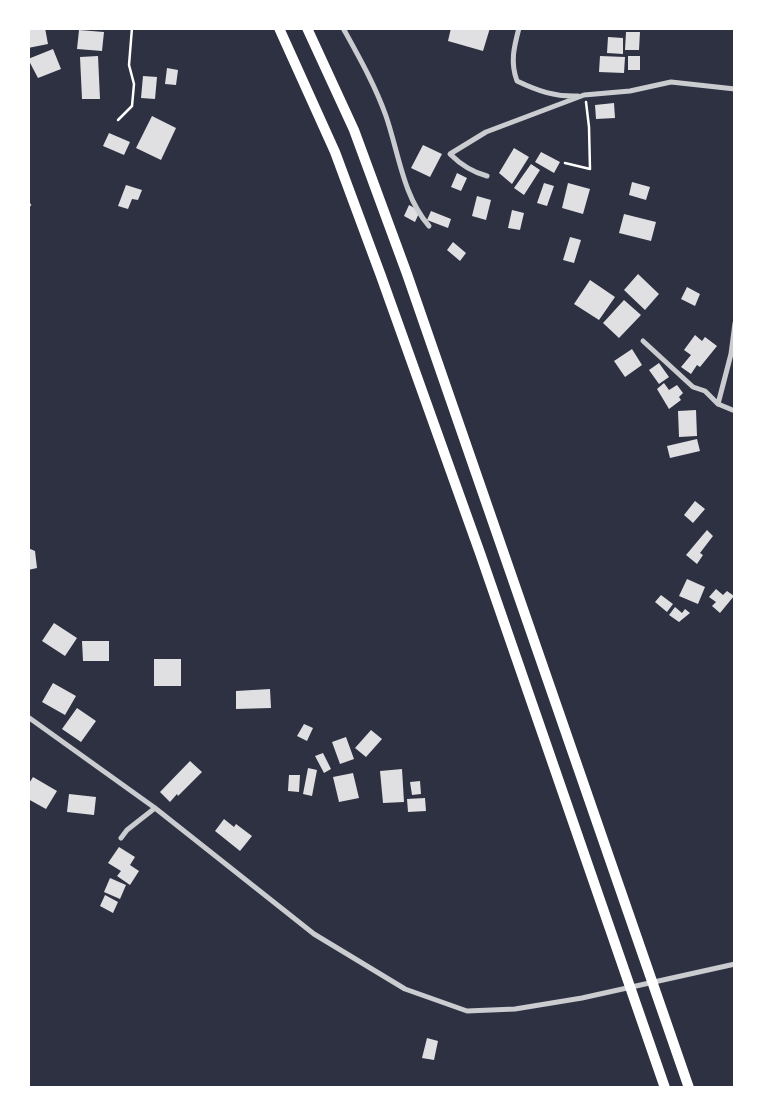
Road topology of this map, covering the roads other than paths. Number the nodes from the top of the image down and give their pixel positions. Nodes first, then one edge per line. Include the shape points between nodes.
1 (279, 28) edge
2 (307, 28) edge
3 (343, 28) edge
4 (519, 28) edge
5 (735, 89) edge
6 (584, 95) junction
7 (487, 176) dead end
8 (429, 226) dead end
9 (735, 323) edge
10 (643, 341) dead end
11 (718, 404) junction
12 (735, 411) edge
13 (28, 717) edge
14 (155, 808) junction
15 (121, 838) dead end
16 (735, 964) edge
17 (665, 1088) edge
18 (689, 1088) edge

1 - 17 highway via 335,152 364,230
2 - 18 highway via 354,130 388,222
3 - 8 street via 385,114 411,200
4 - 6 street via 513,53 517,81 561,97
5 - 6 street via 671,82 630,92
6 - 7 street via 486,132 450,154
9 - 11 street
10 - 11 street
11 - 12 street
13 - 14 street
14 - 15 street
14 - 16 street via 314,934 405,989 467,1011 582,998

